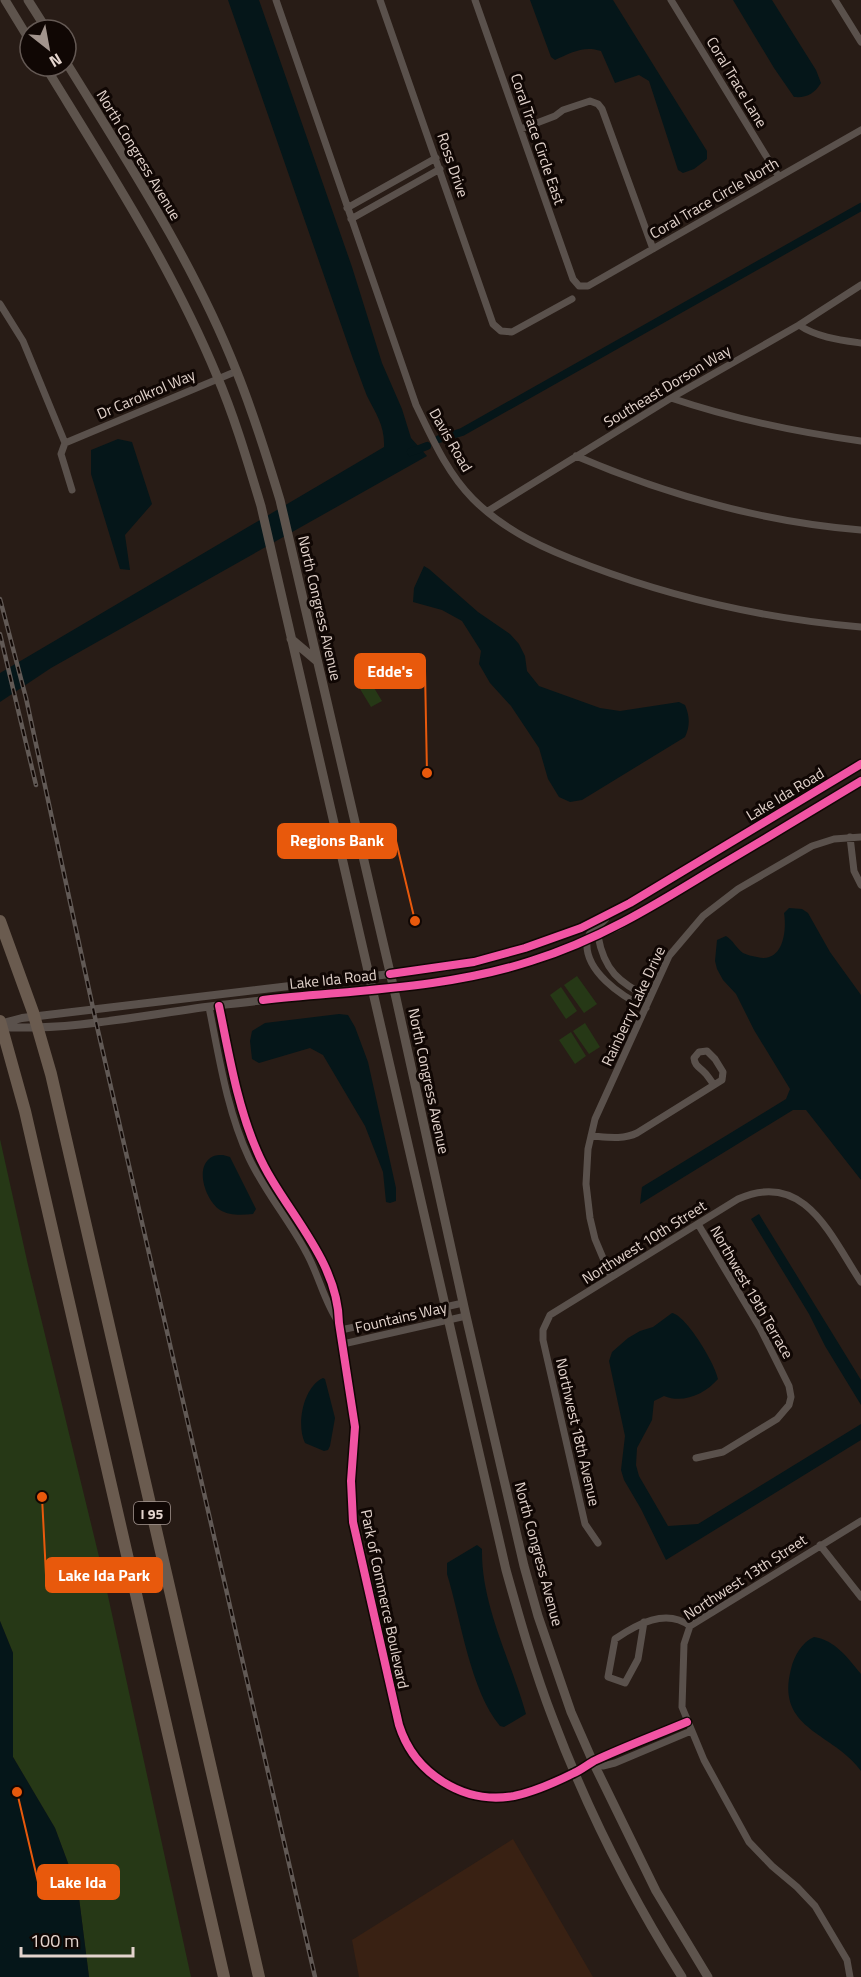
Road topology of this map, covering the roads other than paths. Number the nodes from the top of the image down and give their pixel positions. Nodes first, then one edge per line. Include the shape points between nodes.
1 (5, 0) edge
2 (28, 0) edge
3 (276, 0) edge
4 (380, 0) edge
5 (475, 0) edge
6 (671, 0) edge
7 (835, 0) edge
8 (39, 18) edge
9 (18, 21) edge
10 (861, 42) edge
11 (52, 78) edge
12 (76, 78) edge
13 (521, 129) junction
14 (861, 130) edge
15 (436, 158) junction
16 (440, 169) junction
17 (779, 177) junction
18 (347, 208) junction
19 (351, 219) junction
20 (653, 249) junction
21 (861, 285) edge
22 (579, 286) joint
23 (572, 299) dead end
24 (0, 304) edge
25 (799, 325) junction
26 (861, 343) edge
27 (237, 371) junction
28 (218, 378) junction
29 (671, 398) junction
30 (861, 441) edge
31 (65, 443) junction
32 (576, 456) junction
33 (72, 490) dead end
34 (488, 511) junction
35 (861, 530) edge
36 (861, 627) edge
37 (291, 639) junction
38 (317, 661) junction
39 (861, 764) edge
40 (861, 781) edge
41 (802, 800) junction
42 (790, 824) junction
43 (850, 837) junction
44 (861, 837) edge
45 (861, 885) edge
46 (612, 913) junction
47 (0, 921) edge
48 (598, 936) junction
49 (587, 941) junction
50 (390, 974) junction
51 (369, 976) junction
52 (393, 987) junction
53 (372, 989) junction
54 (650, 998) junction
55 (214, 1006) junction
56 (646, 1008) junction
57 (0, 1024) edge
58 (714, 1085) junction
59 (591, 1136) junction
60 (698, 1224) junction
61 (611, 1277) junction
62 (861, 1282) edge
63 (463, 1302) junction
64 (445, 1306) junction
65 (466, 1316) junction
66 (448, 1320) junction
67 (545, 1324) joint
68 (340, 1326) junction
69 (343, 1344) junction
70 (696, 1458) dead end
71 (861, 1521) edge
72 (598, 1543) dead end
73 (820, 1545) junction
74 (524, 1566) junction
75 (506, 1570) junction
76 (861, 1597) edge
77 (644, 1622) junction
78 (690, 1626) junction
79 (687, 1722) junction
80 (691, 1731) junction
81 (593, 1762) junction
82 (574, 1773) junction
83 (224, 1977) edge
84 (259, 1977) edge
85 (681, 1977) edge
86 (708, 1977) edge
87 (850, 1977) edge

1 - 9 main road
2 - 8 main road
3 - 18 street, Davis Road
4 - 15 street, Ross Drive
5 - 13 street, Coral Trace Circle East
6 - 17 street, Coral Trace Lane
7 - 10 street
11 - 28 main road via 130,204 179,294
12 - 27 main road, North Congress Avenue via 147,194
13 - 20 street via 590,101 598,104
13 - 22 street, Coral Trace Circle East via 573,279
14 - 17 street, Coral Trace Circle North
15 - 16 street, Ross Drive
15 - 18 street
16 - 19 street
16 - 23 street, Ross Drive via 493,324 507,333 517,330
17 - 20 street, Coral Trace Circle North
18 - 19 street, Davis Road
19 - 34 street, Davis Road via 416,405 446,464 473,499
20 - 22 street, Coral Trace Circle North via 588,286
21 - 25 street, Southeast Dorson Way
24 - 31 street via 22,341
25 - 26 street via 820,335
25 - 29 street, Southeast Dorson Way
27 - 28 street, Dr Carolkrol Way
27 - 38 main road, North Congress Avenue via 280,501
28 - 31 street, Dr Carolkrol Way
28 - 37 main road via 261,506
29 - 30 street via 781,429
29 - 32 street, Southeast Dorson Way
31 - 33 street via 61,454
32 - 34 street, Southeast Dorson Way
32 - 35 street via 718,506
34 - 36 street, Davis Road via 514,533 535,543 650,587 757,613
37 - 38 main road
37 - 51 main road
38 - 50 main road, North Congress Avenue
39 - 41 street, Lake Ida Road
40 - 42 street, Lake Ida Road
41 - 42 street via 799,813
41 - 46 street, Lake Ida Road
42 - 48 street, Lake Ida Road
43 - 44 street, Rainberry Lake Drive
43 - 45 street via 854,871
43 - 54 street, Rainberry Lake Drive via 801,850 720,901 669,956
46 - 49 street
46 - 50 street, Lake Ida Road via 525,948 449,967
47 - 84 highway, I 95 via 45,1050
48 - 49 street, Lake Ida Road
48 - 54 street via 601,954 612,970 629,988
49 - 52 street, Lake Ida Road via 477,976
49 - 56 street via 587,955 594,967 625,997
50 - 51 street, Lake Ida Road
50 - 52 main road, North Congress Avenue
51 - 53 main road
51 - 57 street, Lake Ida Road via 22,1018
52 - 53 street, Lake Ida Road
52 - 63 main road, North Congress Avenue
53 - 55 street, Lake Ida Road
53 - 64 main road
54 - 56 street, Rainberry Lake Drive
55 - 57 street, Lake Ida Road via 80,1024 25,1028
55 - 68 street, Park of Commerce Boulevard via 249,1132 267,1173 319,1256 339,1308
56 - 59 street, Rainberry Lake Drive via 595,1119
57 - 83 highway, I 95 via 32,1138
58 - 58 street via 722,1080 723,1072 707,1051 699,1052 695,1064
58 - 59 street via 632,1135
59 - 61 street, Rainberry Lake Drive via 586,1184 590,1218
60 - 61 street, Northwest 10th Street
60 - 62 street, Northwest 10th Street via 738,1199 763,1191 794,1196 811,1208
60 - 70 street, Northwest 19th Terrace via 760,1328 791,1396 785,1412 777,1419 723,1452
61 - 67 street, Northwest 10th Street via 550,1315
63 - 64 street, Fountains Way
63 - 65 main road, North Congress Avenue
64 - 66 main road
64 - 68 street, Fountains Way
65 - 66 street, Fountains Way
65 - 74 main road, North Congress Avenue
66 - 69 street, Fountains Way
66 - 75 main road
67 - 72 street, Northwest 18th Avenue via 543,1340 585,1524
68 - 69 street, Park of Commerce Boulevard
69 - 82 street, Park of Commerce Boulevard via 355,1427 353,1522 405,1740 419,1762 439,1780 476,1795 514,1796
71 - 73 street, Northwest 13th Street
73 - 76 street
73 - 78 street, Northwest 13th Street
74 - 75 main road
74 - 81 main road, North Congress Avenue via 555,1668
75 - 82 main road via 537,1675
77 - 77 street via 615,1639 608,1677 626,1683 638,1659
77 - 78 street via 680,1619
78 - 79 street, Northwest 13th Street via 686,1633 682,1707
79 - 80 street
79 - 81 street
80 - 81 street via 615,1763 603,1766
80 - 87 street via 742,1831 762,1857 815,1906 848,1960
81 - 82 street
81 - 86 main road, North Congress Avenue via 656,1891
82 - 85 main road via 636,1902

